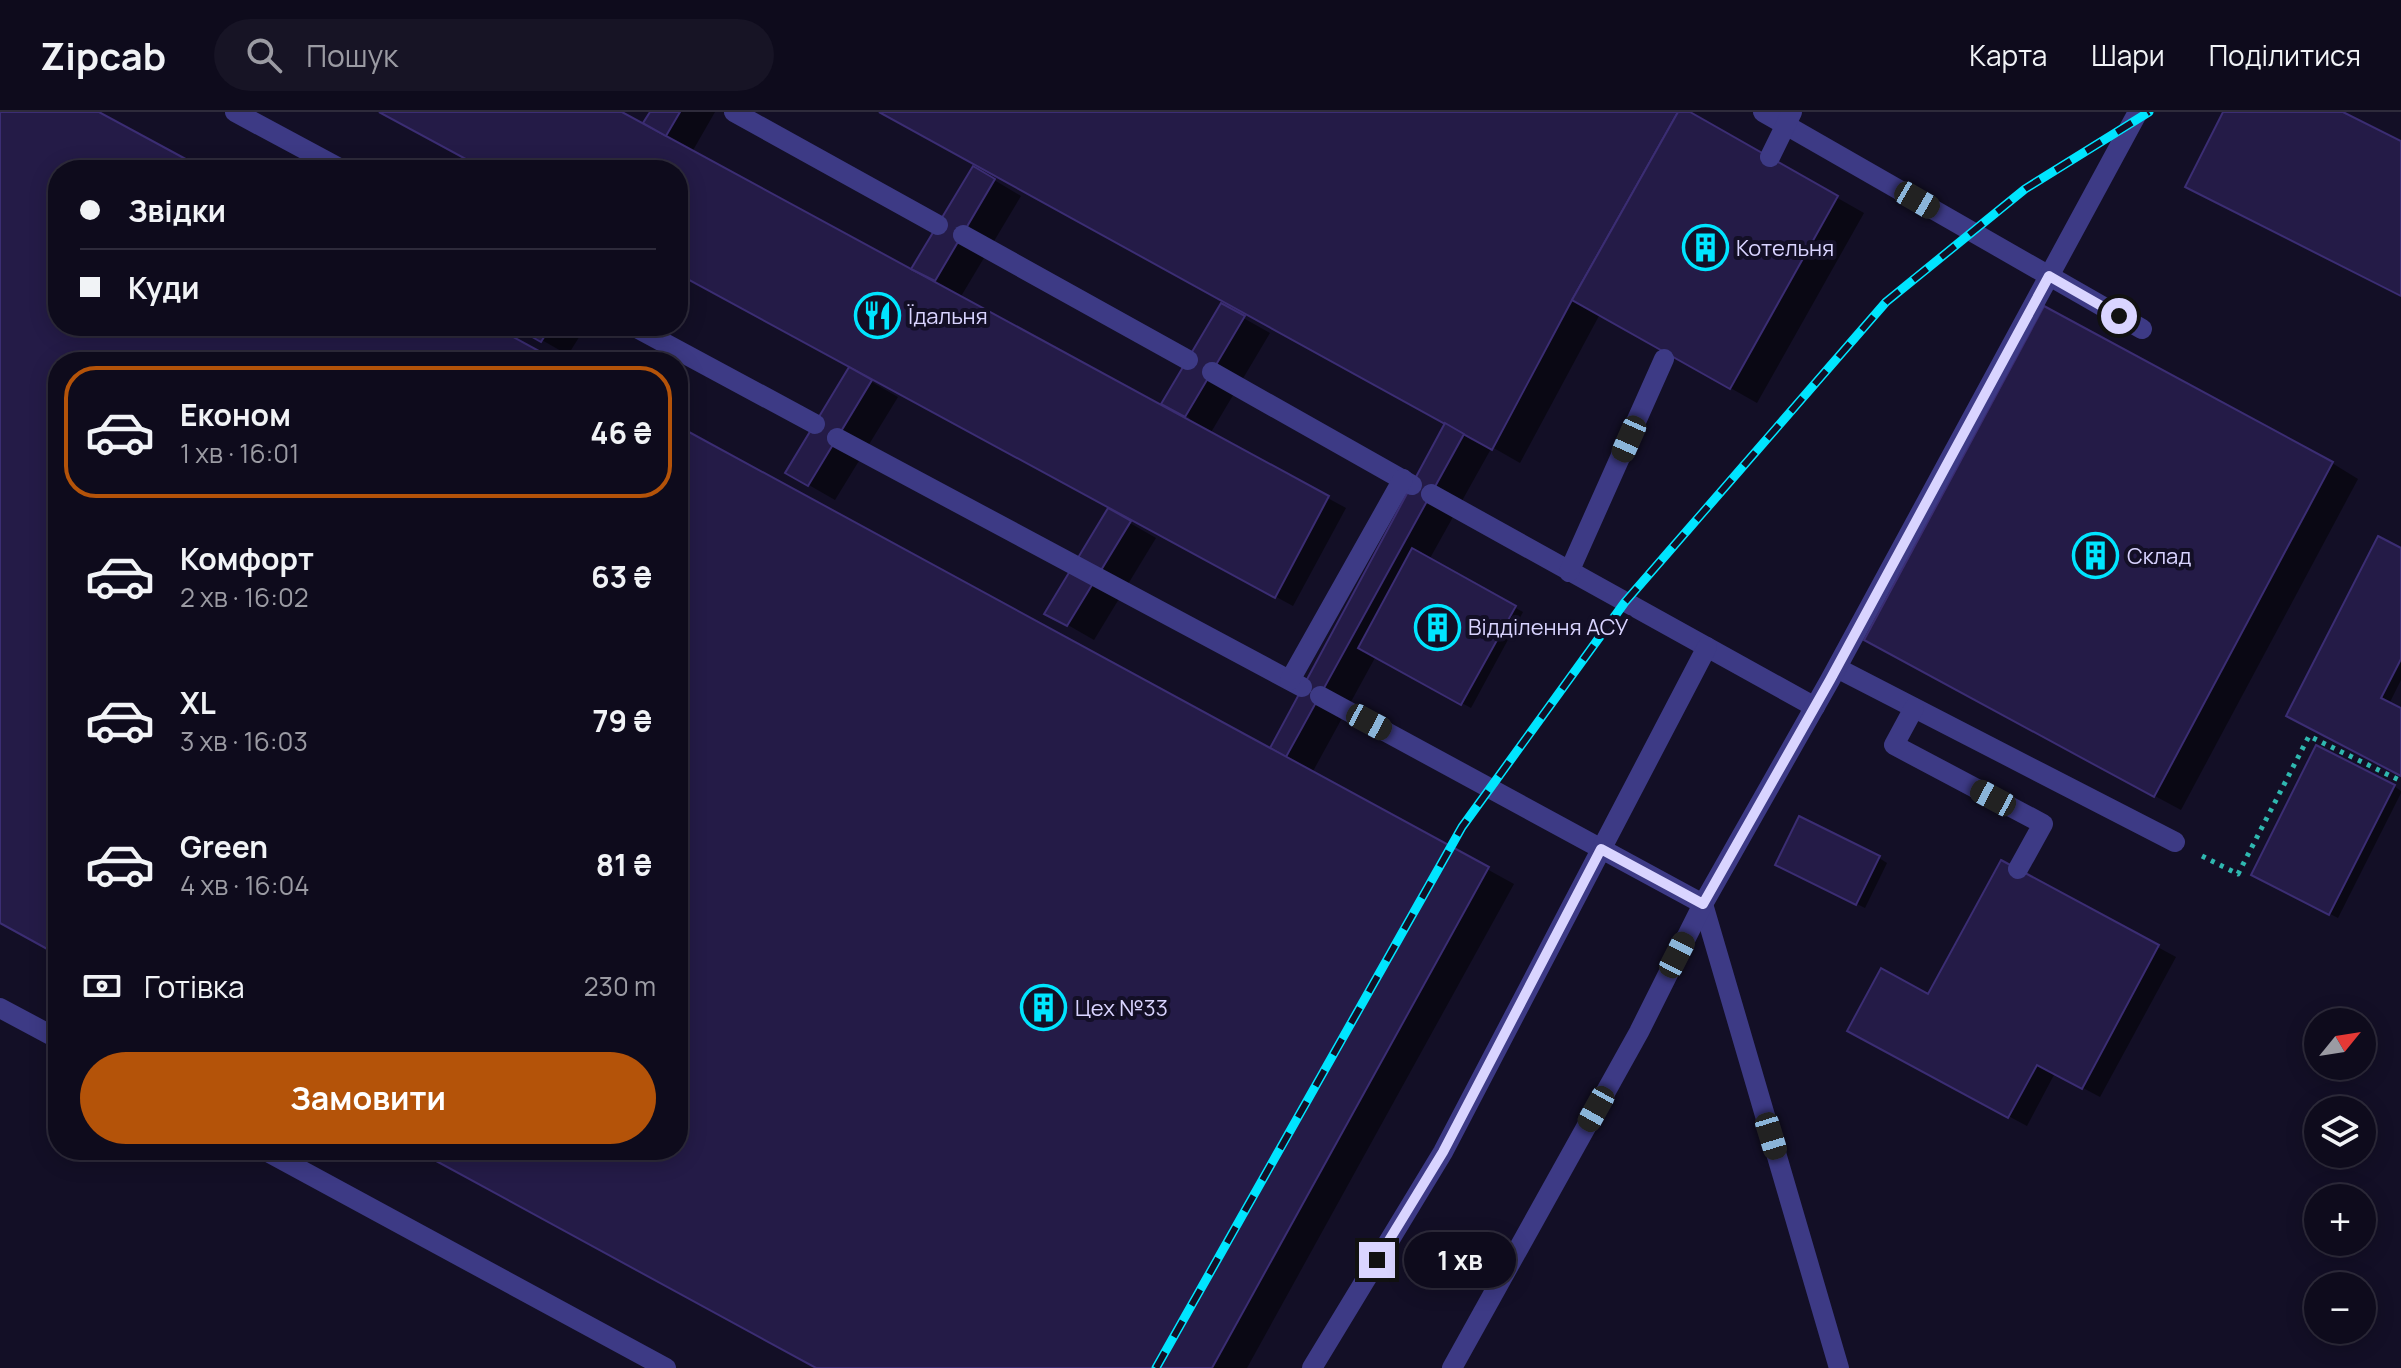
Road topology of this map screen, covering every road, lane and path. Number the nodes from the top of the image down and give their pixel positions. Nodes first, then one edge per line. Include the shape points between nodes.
1 (235, 112) edge
2 (734, 112) edge
3 (1763, 112) edge
4 (2138, 112) edge
5 (1788, 118) edge
6 (1770, 157) dead end
7 (324, 160) edge
8 (938, 225) dead end
9 (963, 235) dead end
10 (2049, 276) junction
11 (2142, 329) dead end
12 (652, 336) edge
13 (681, 352) edge
14 (688, 356) edge
15 (1664, 359) dead end
16 (1188, 360) dead end
17 (1212, 372) dead end
18 (815, 424) dead end
19 (837, 438) dead end
20 (1431, 494) dead end
21 (1569, 572) junction
22 (1707, 647) junction
23 (1837, 668) junction
24 (1304, 688) junction
25 (1815, 707) junction
26 (1914, 708) junction
27 (2401, 781) edge
28 (2175, 842) joint
29 (1601, 849) junction
30 (2018, 869) dead end
31 (1703, 904) junction
32 (0, 1008) edge
33 (48, 1034) edge
34 (282, 1160) edge
35 (666, 1368) edge
36 (1312, 1368) edge
37 (1452, 1368) edge
38 (1839, 1368) edge

1 - 7 lane
2 - 8 lane
3 - 5 lane
4 - 10 lane
5 - 6 lane
5 - 10 lane
9 - 16 lane
10 - 11 lane
10 - 23 lane
12 - 13 lane
14 - 18 lane
15 - 21 lane
17 - 24 lane via 1407,482
19 - 24 lane
20 - 21 lane
21 - 22 lane
22 - 25 lane
22 - 29 lane
23 - 25 lane
23 - 26 lane
24 - 29 lane
25 - 31 lane
26 - 28 lane
26 - 30 lane via 1894,745 2043,824
27 - 28 path via 2309,736 2238,874
29 - 31 lane
29 - 36 lane via 1443,1152
31 - 37 lane via 1639,1032
31 - 38 lane
32 - 33 lane
34 - 35 lane

